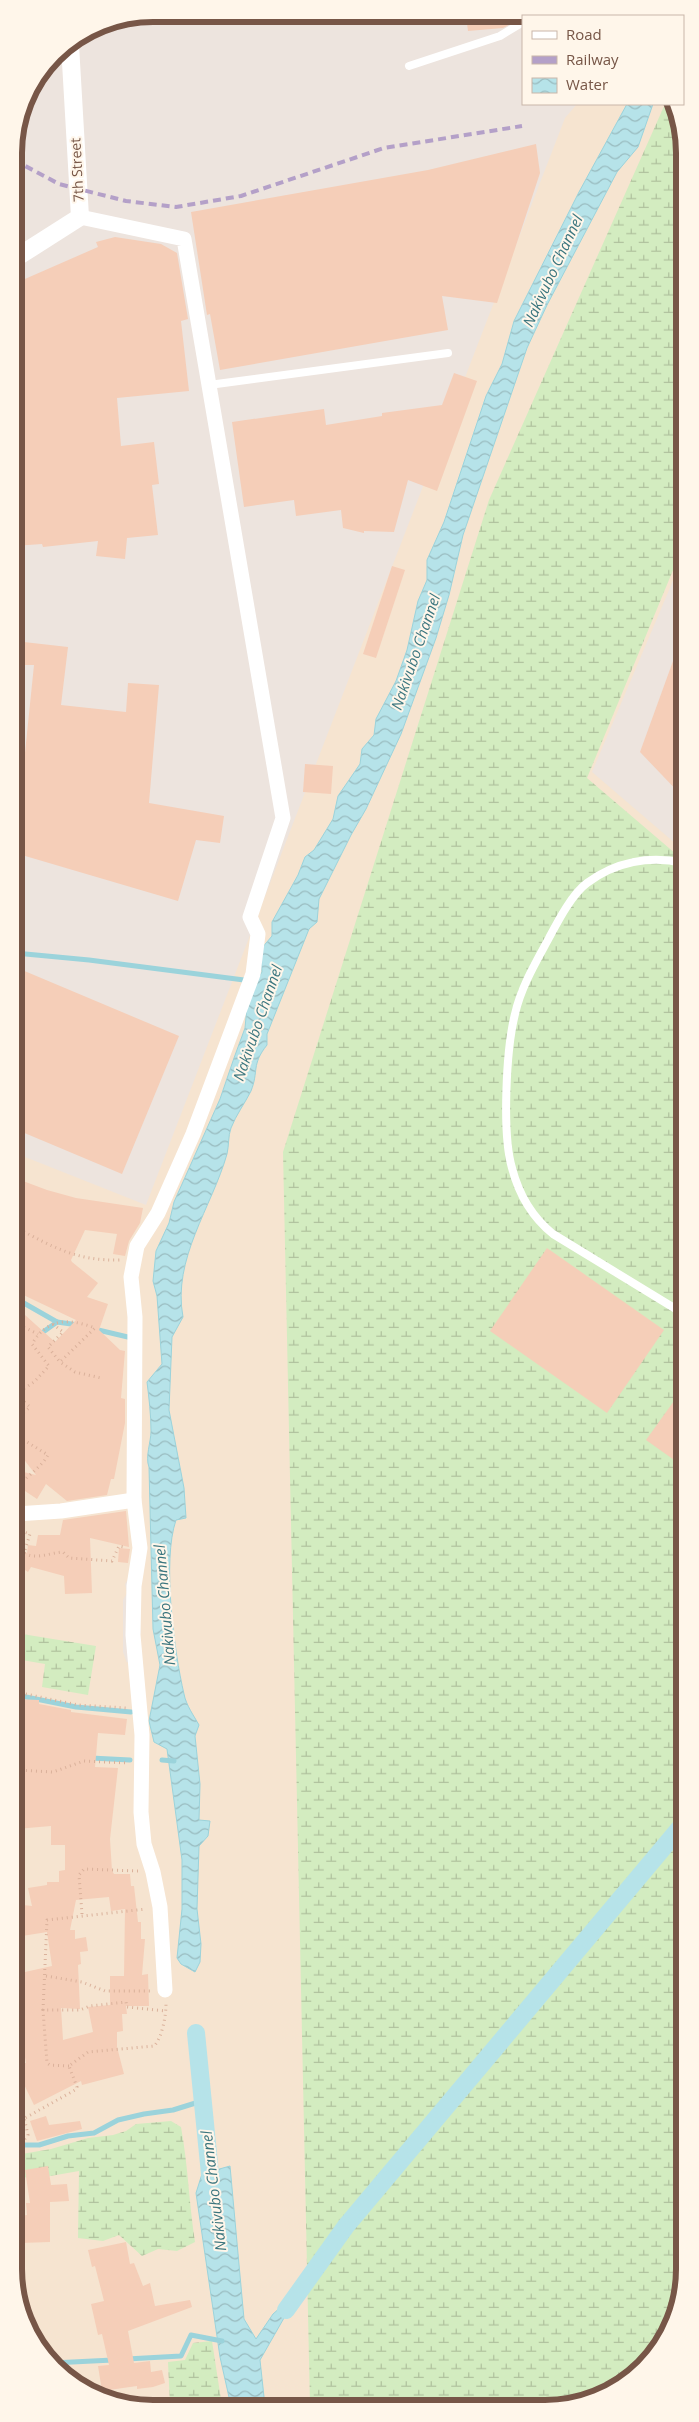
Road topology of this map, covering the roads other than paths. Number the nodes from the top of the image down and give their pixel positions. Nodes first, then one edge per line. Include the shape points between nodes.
1 (522, 23) edge
2 (70, 53) edge
3 (409, 66) dead end
4 (80, 217) junction
5 (23, 253) edge
6 (448, 354) dead end
7 (209, 386) junction
8 (676, 861) edge
9 (676, 1309) edge
10 (134, 1500) junction
11 (23, 1514) edge
12 (165, 1990) road end

1 - 3 lane via 500,36
2 - 4 street, 7th Street
4 - 5 street, 7th Street
4 - 7 street via 184,239
6 - 7 lane
7 - 10 street via 283,818 250,917 258,934 253,974 193,1134 158,1213 133,1258
8 - 9 lane via 629,862 609,869 586,884 560,916 530,973 515,1014 508,1063 507,1127 511,1167 525,1202 537,1221
10 - 11 street
10 - 12 street via 140,1545 134,1615 140,1709 141,1812 144,1844 160,1908

